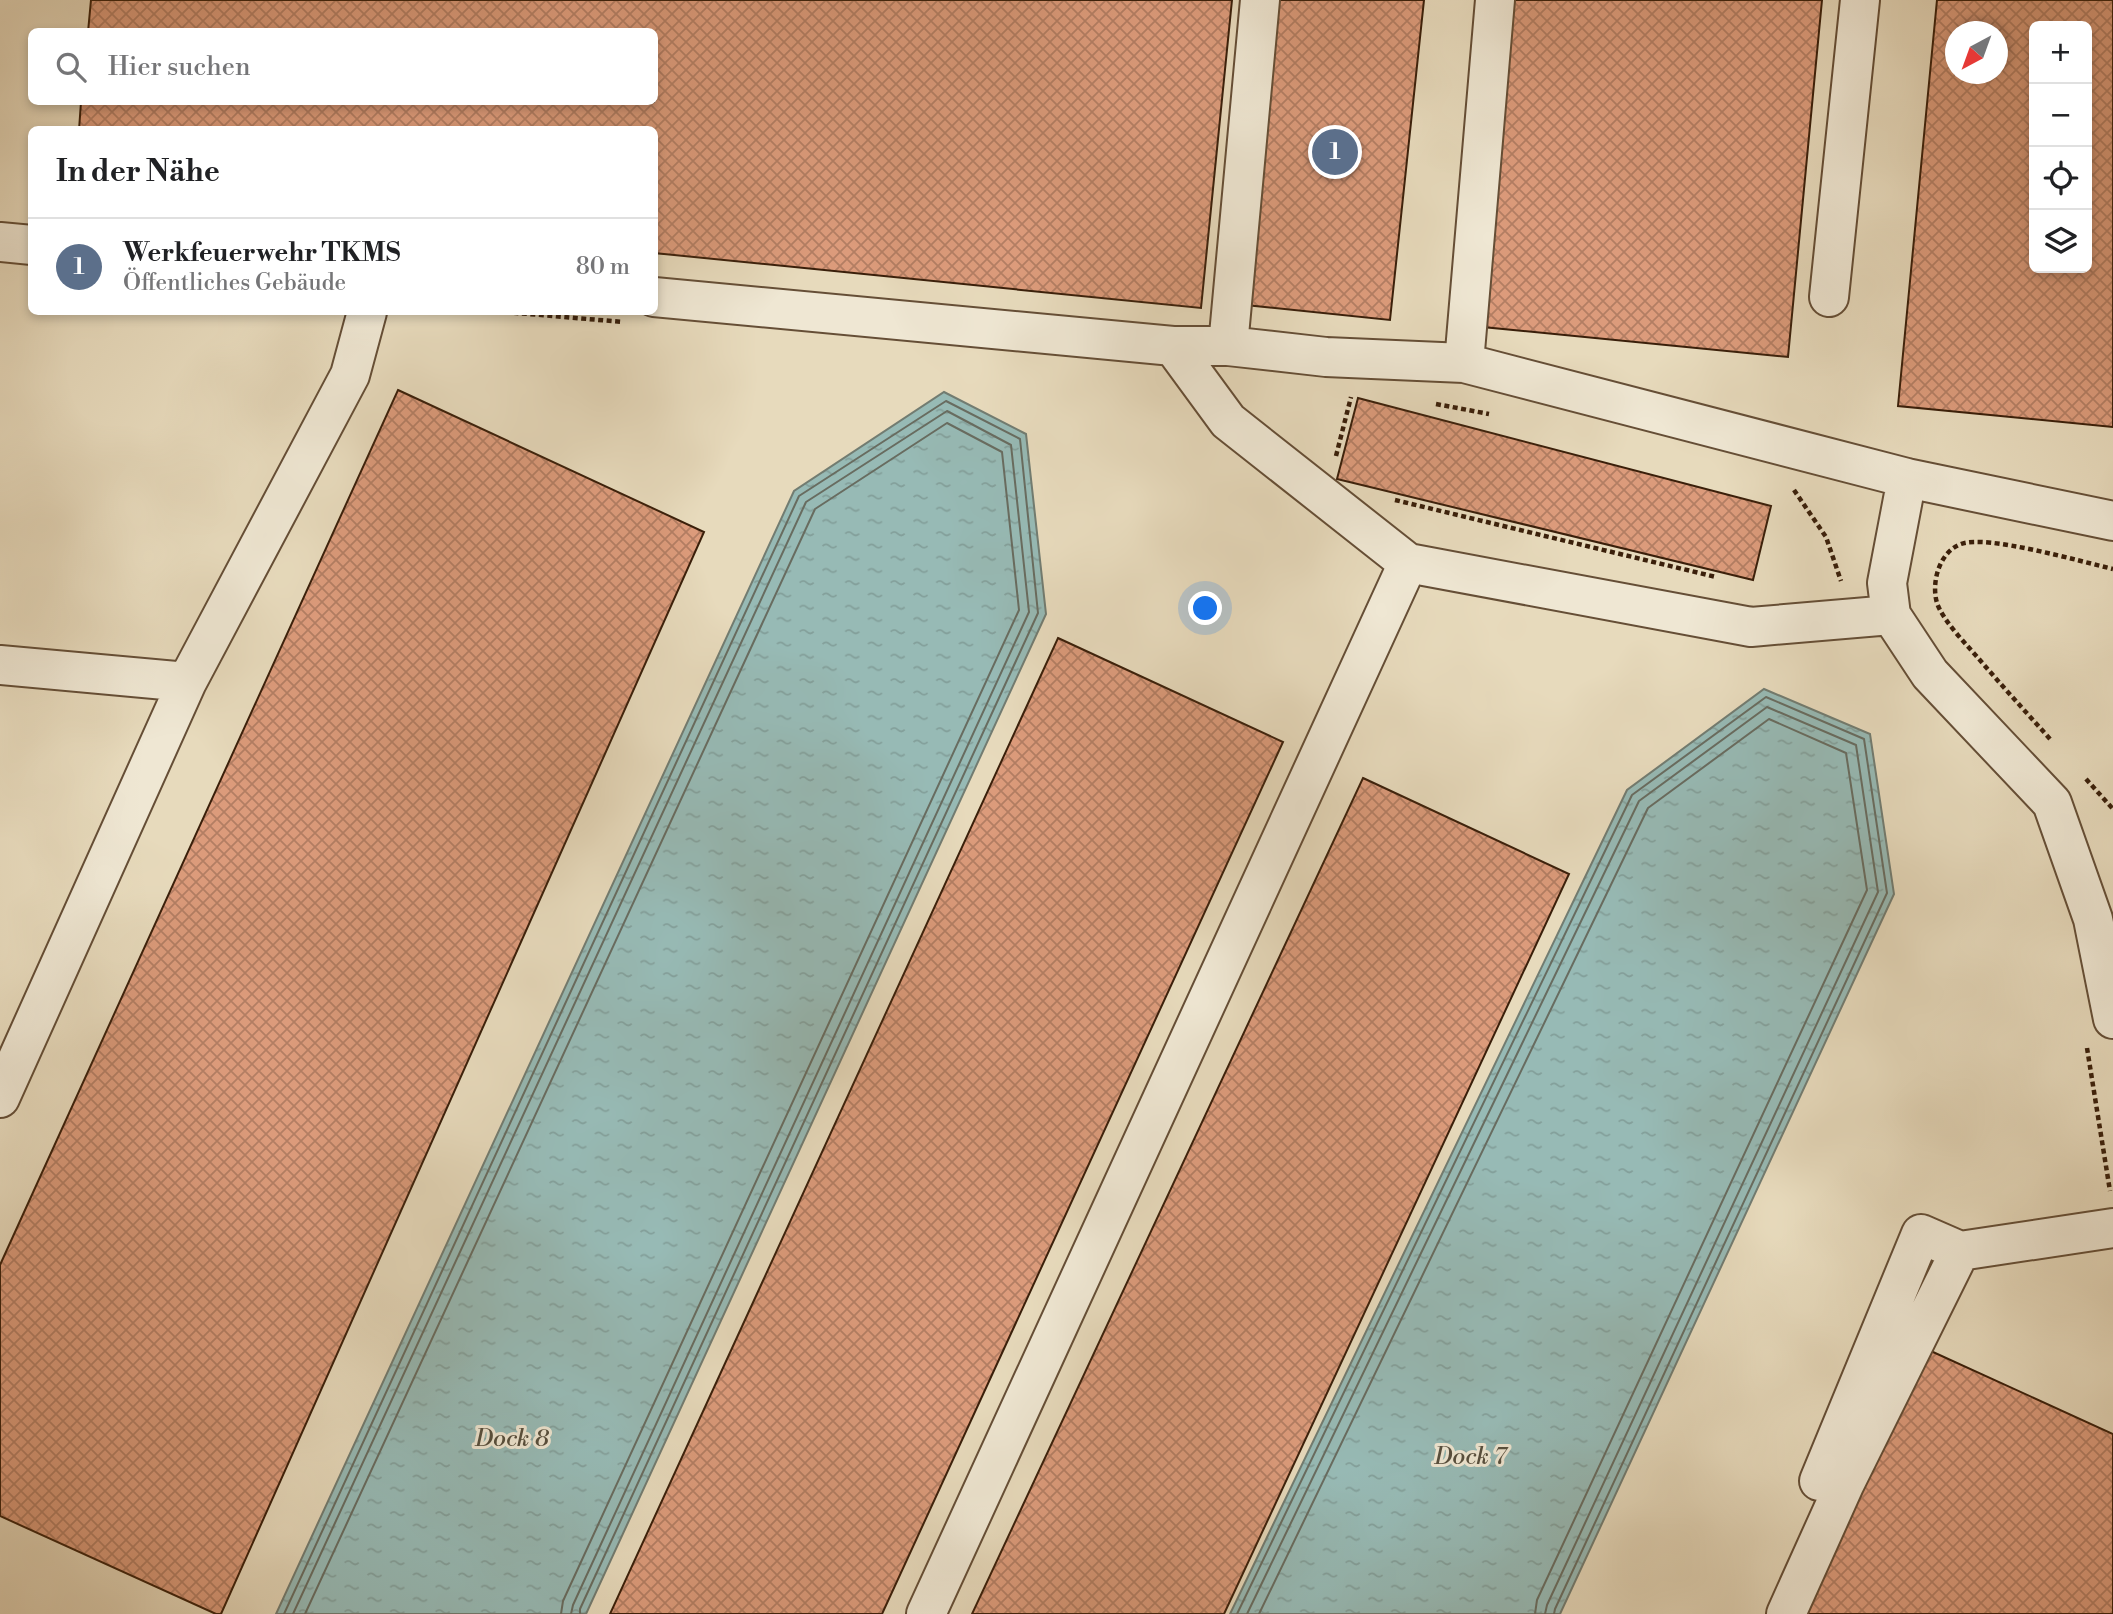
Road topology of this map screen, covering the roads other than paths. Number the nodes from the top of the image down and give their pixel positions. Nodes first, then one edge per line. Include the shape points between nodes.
1 (1260, 0) edge
2 (1495, 0) edge
3 (1860, 0) edge
4 (0, 242) edge
5 (28, 244) edge
6 (658, 297) edge
7 (1829, 298) dead end
8 (366, 315) edge
9 (1173, 346) junction
10 (1228, 346) junction
11 (1464, 363) junction
12 (1908, 478) junction
13 (2113, 521) edge
14 (1408, 563) junction
15 (1875, 616) junction
16 (0, 665) edge
17 (187, 682) junction
18 (2103, 920) edge
19 (2100, 1032) edge
20 (0, 1098) edge
21 (2112, 1212) edge
22 (1834, 1478) junction
23 (926, 1614) edge
24 (1757, 1614) edge
25 (1786, 1614) edge

1 - 10 lane
2 - 11 lane
3 - 7 lane
4 - 5 lane
6 - 9 lane
8 - 17 lane via 350,375
9 - 10 lane
9 - 14 lane via 1228,421
10 - 11 lane via 1326,357
11 - 12 lane
12 - 13 lane
12 - 15 lane via 1887,583
14 - 15 lane via 1751,627
14 - 23 lane
15 - 18 lane via 2052,803
16 - 17 lane
17 - 20 lane
18 - 19 lane
21 - 22 lane via 1960,1251 1921,1234
22 - 24 lane
22 - 25 lane

